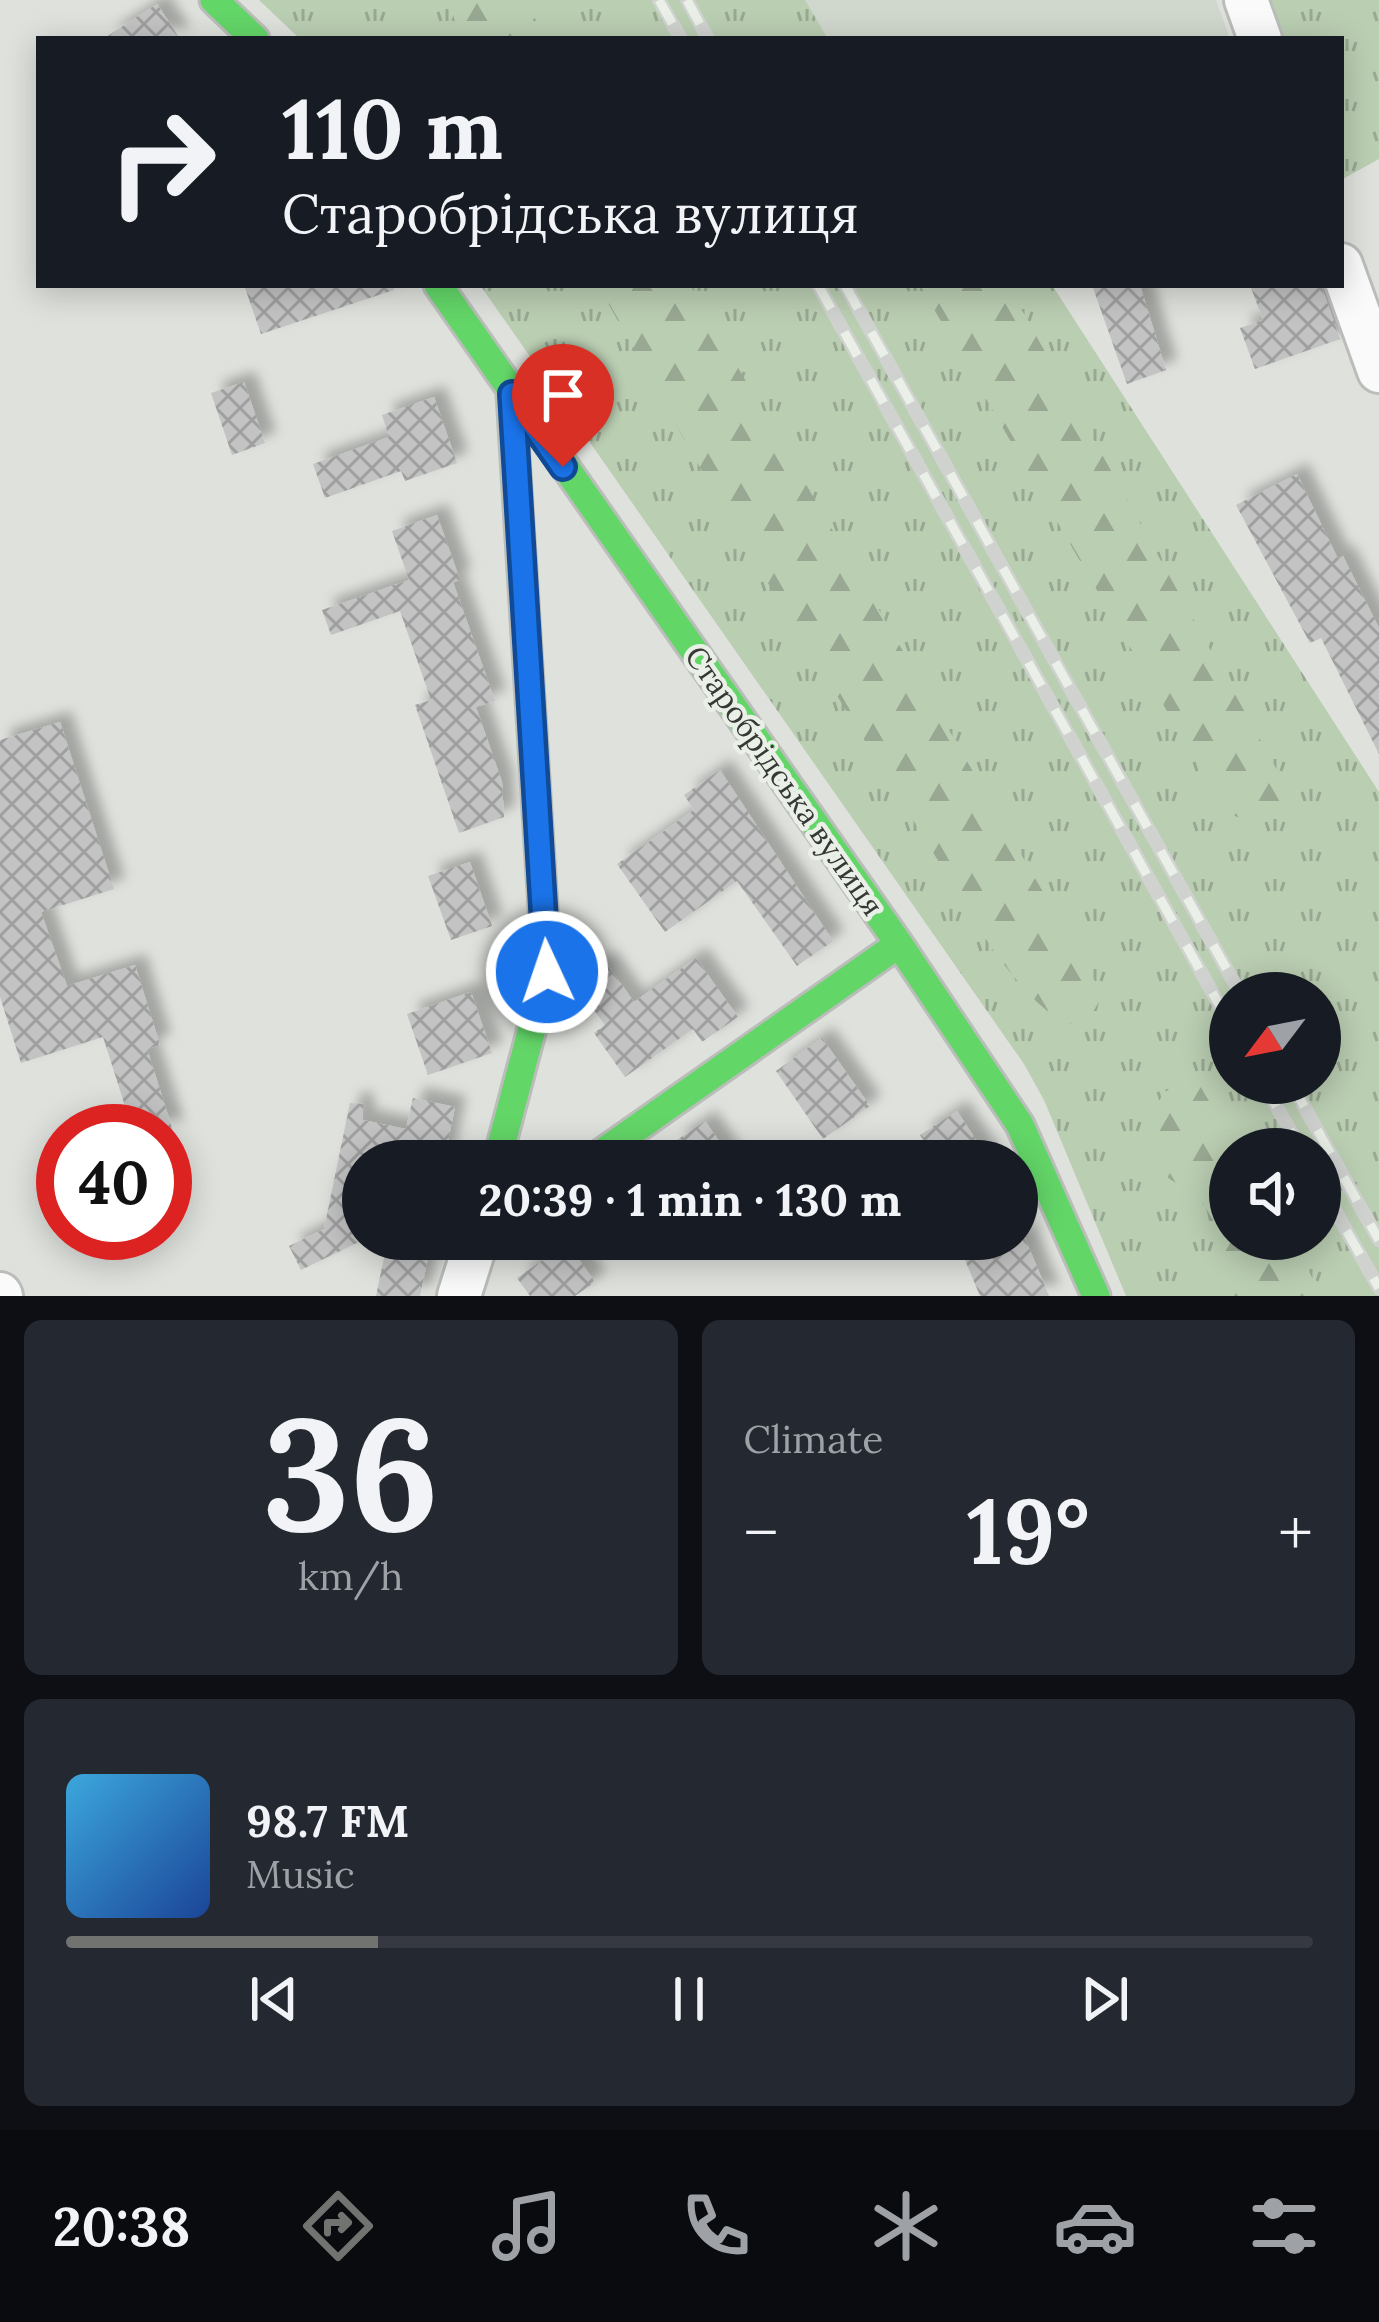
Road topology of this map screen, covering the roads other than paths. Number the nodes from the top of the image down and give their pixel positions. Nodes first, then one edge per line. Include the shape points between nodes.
1 (214, 0) edge
2 (1246, 0) edge
3 (252, 36) edge
4 (1259, 36) edge
5 (1344, 273) edge
6 (441, 288) edge
7 (1379, 371) edge
8 (512, 394) junction
9 (899, 944) junction
10 (503, 1140) edge
11 (620, 1140) edge
12 (471, 1260) edge
13 (459, 1296) edge
14 (1096, 1296) edge

1 - 3 street
2 - 4 street
5 - 7 street
6 - 8 street, Старобрідська вулиця
8 - 9 street, Старобрідська вулиця
8 - 10 street via 547,972
9 - 11 street
9 - 14 street, Старобрідська вулиця via 1020,1125
12 - 13 street

